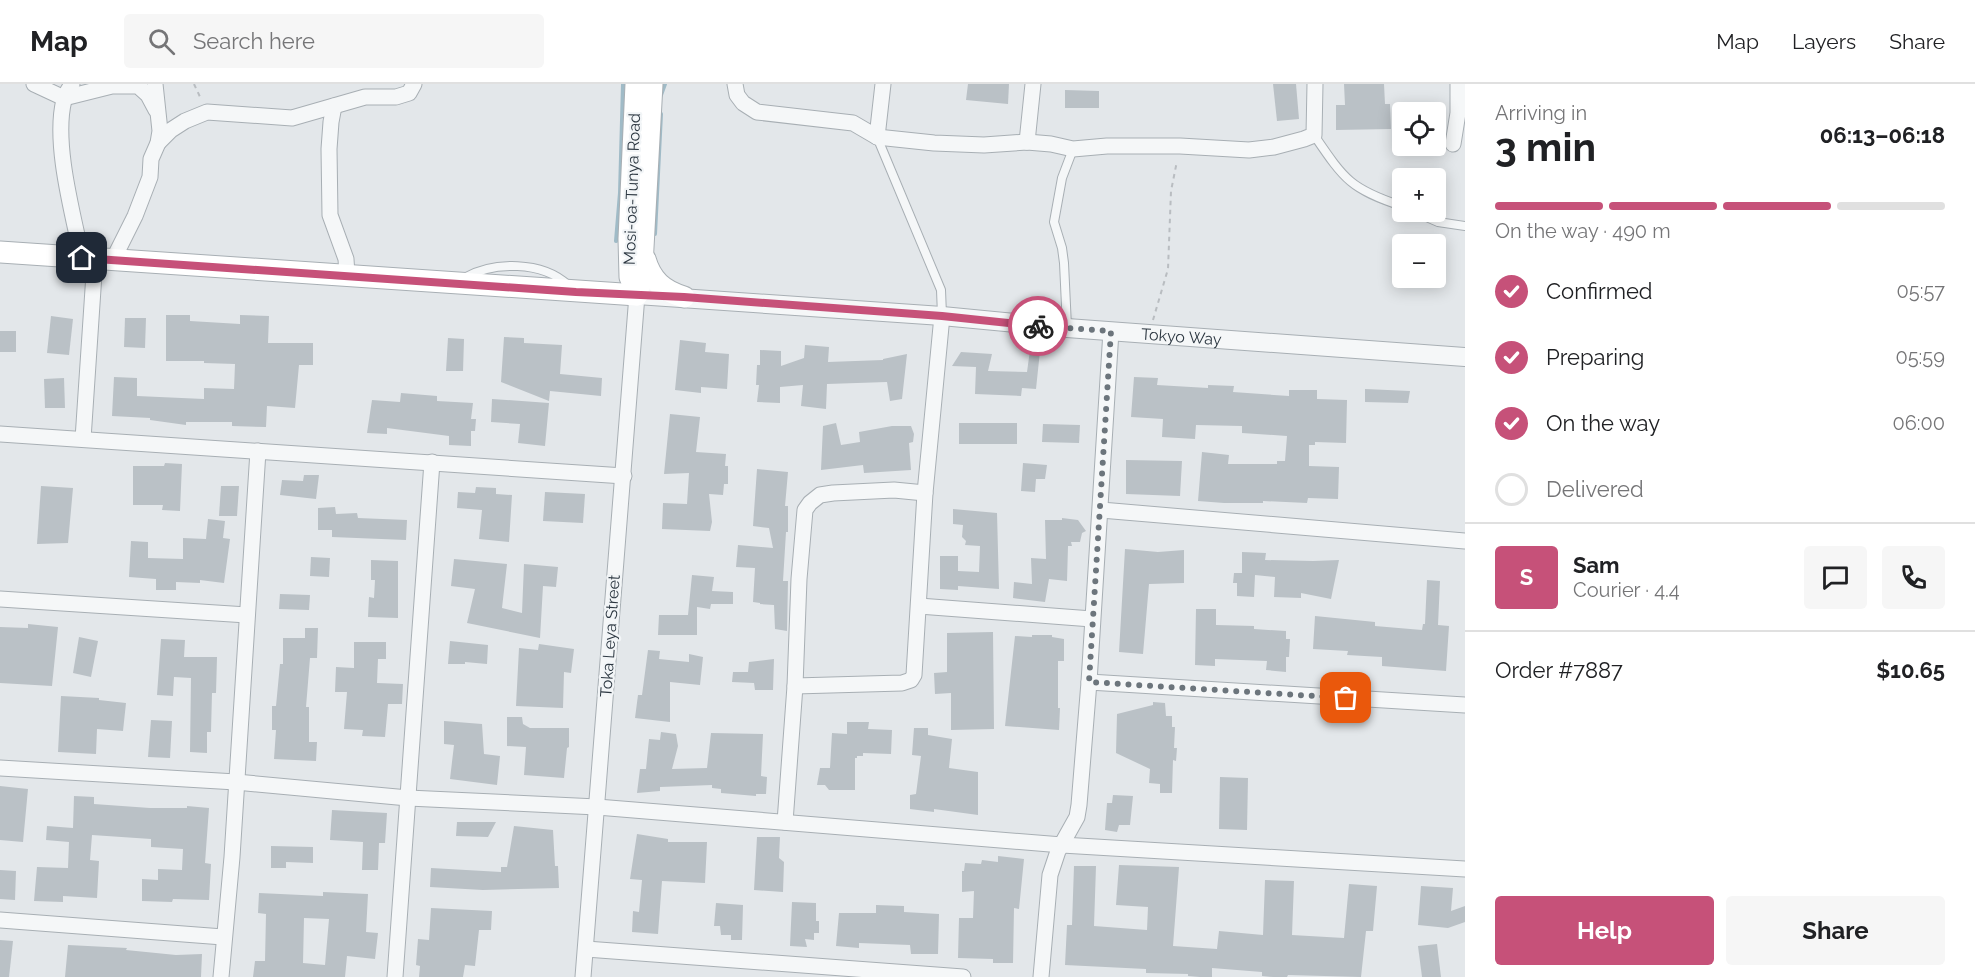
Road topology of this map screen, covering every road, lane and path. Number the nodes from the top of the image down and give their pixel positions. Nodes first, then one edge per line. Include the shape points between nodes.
1 (34, 84) edge
2 (72, 84) edge
3 (155, 84) edge
4 (414, 84) edge
5 (636, 84) edge
6 (652, 84) edge
7 (735, 84) edge
8 (883, 84) edge
9 (1033, 84) edge
10 (1315, 84) edge
11 (1458, 84) edge
12 (64, 98) junction
13 (334, 106) junction
14 (158, 113) junction
15 (1314, 135) junction
16 (877, 137) junction
17 (1027, 142) junction
18 (158, 143) junction
19 (1453, 144) dead end
20 (1180, 146) junction
21 (1073, 149) junction
22 (1392, 203) edge
23 (1438, 222) edge
24 (1465, 226) edge
25 (629, 239) junction
26 (0, 252) edge
27 (644, 255) junction
28 (97, 259) junction
29 (347, 275) junction
30 (584, 293) junction
31 (636, 295) junction
32 (684, 297) junction
33 (942, 316) junction
34 (1067, 328) junction
35 (1111, 331) junction
36 (1149, 334) junction
37 (1465, 357) edge
38 (0, 434) edge
39 (83, 439) junction
40 (258, 451) junction
41 (432, 462) junction
42 (624, 476) junction
43 (926, 493) junction
44 (1101, 510) junction
45 (1465, 541) edge
46 (0, 599) edge
47 (919, 606) junction
48 (247, 615) junction
49 (1092, 619) junction
50 (1089, 682) junction
51 (795, 686) junction
52 (1465, 705) edge
53 (0, 768) edge
54 (236, 782) junction
55 (408, 798) junction
56 (597, 807) junction
57 (785, 822) junction
58 (1062, 845) junction
59 (1465, 869) edge
60 (0, 920) edge
61 (223, 937) junction
62 (586, 949) junction
63 (221, 977) edge
64 (395, 977) edge
65 (583, 977) edge
66 (963, 977) edge
67 (1041, 977) edge

1 - 12 street
2 - 12 street
3 - 14 street
4 - 13 street via 409,93 396,97 365,97
5 - 25 main road, Mosi-oa-Tunya Road
6 - 27 main road, Mosi-oa-Tunya Road
7 - 16 street via 743,103 757,112 853,123
8 - 16 street
9 - 17 street
10 - 15 street
11 - 19 street
12 - 14 street via 112,86 138,86
12 - 28 street via 60,121 64,164
13 - 18 street via 292,118 207,112 171,130
13 - 29 street via 329,149 330,214 346,259
14 - 18 street
15 - 20 street via 1249,150
15 - 22 lane via 1339,172 1377,198
16 - 17 street via 984,145
16 - 33 lane via 941,290
17 - 21 street
18 - 28 street via 135,216
20 - 21 street
20 - 36 path via 1171,191 1168,269
21 - 34 lane via 1054,222 1064,263
23 - 24 lane
25 - 30 main road via 620,273 608,286
25 - 31 main road, Mosi-oa-Tunya Road via 630,277
26 - 28 main road, Tokyo Way
27 - 31 main road, Mosi-oa-Tunya Road
27 - 32 main road via 650,273 662,287
28 - 29 main road, Tokyo Way
28 - 39 street
29 - 30 main road, Tokyo Way
30 - 31 main road, Tokyo Way
31 - 32 street, Tokyo Way
31 - 42 street, Toka Leya Street
32 - 33 street, Tokyo Way
33 - 34 street, Tokyo Way
33 - 43 street
34 - 35 street, Tokyo Way
35 - 36 street, Tokyo Way
35 - 44 street
36 - 37 street, Tokyo Way
38 - 39 street
39 - 40 street
40 - 41 street
40 - 48 street
41 - 42 street
41 - 55 street
42 - 56 street, Toka Leya Street
43 - 47 street
43 - 51 street via 833,493 810,502 802,534
44 - 45 street
44 - 49 street
46 - 48 street
47 - 49 street
47 - 51 street via 911,680
48 - 54 street
49 - 50 street
50 - 52 street
50 - 58 street via 1077,817
51 - 57 street
53 - 54 street
54 - 55 street
54 - 61 street
55 - 56 street
55 - 64 street
56 - 57 street
56 - 62 street, Toka Leya Street
57 - 58 street
58 - 59 street
58 - 67 street via 1050,875
60 - 61 street
61 - 63 street
62 - 65 street, Toka Leya Street
62 - 66 street

